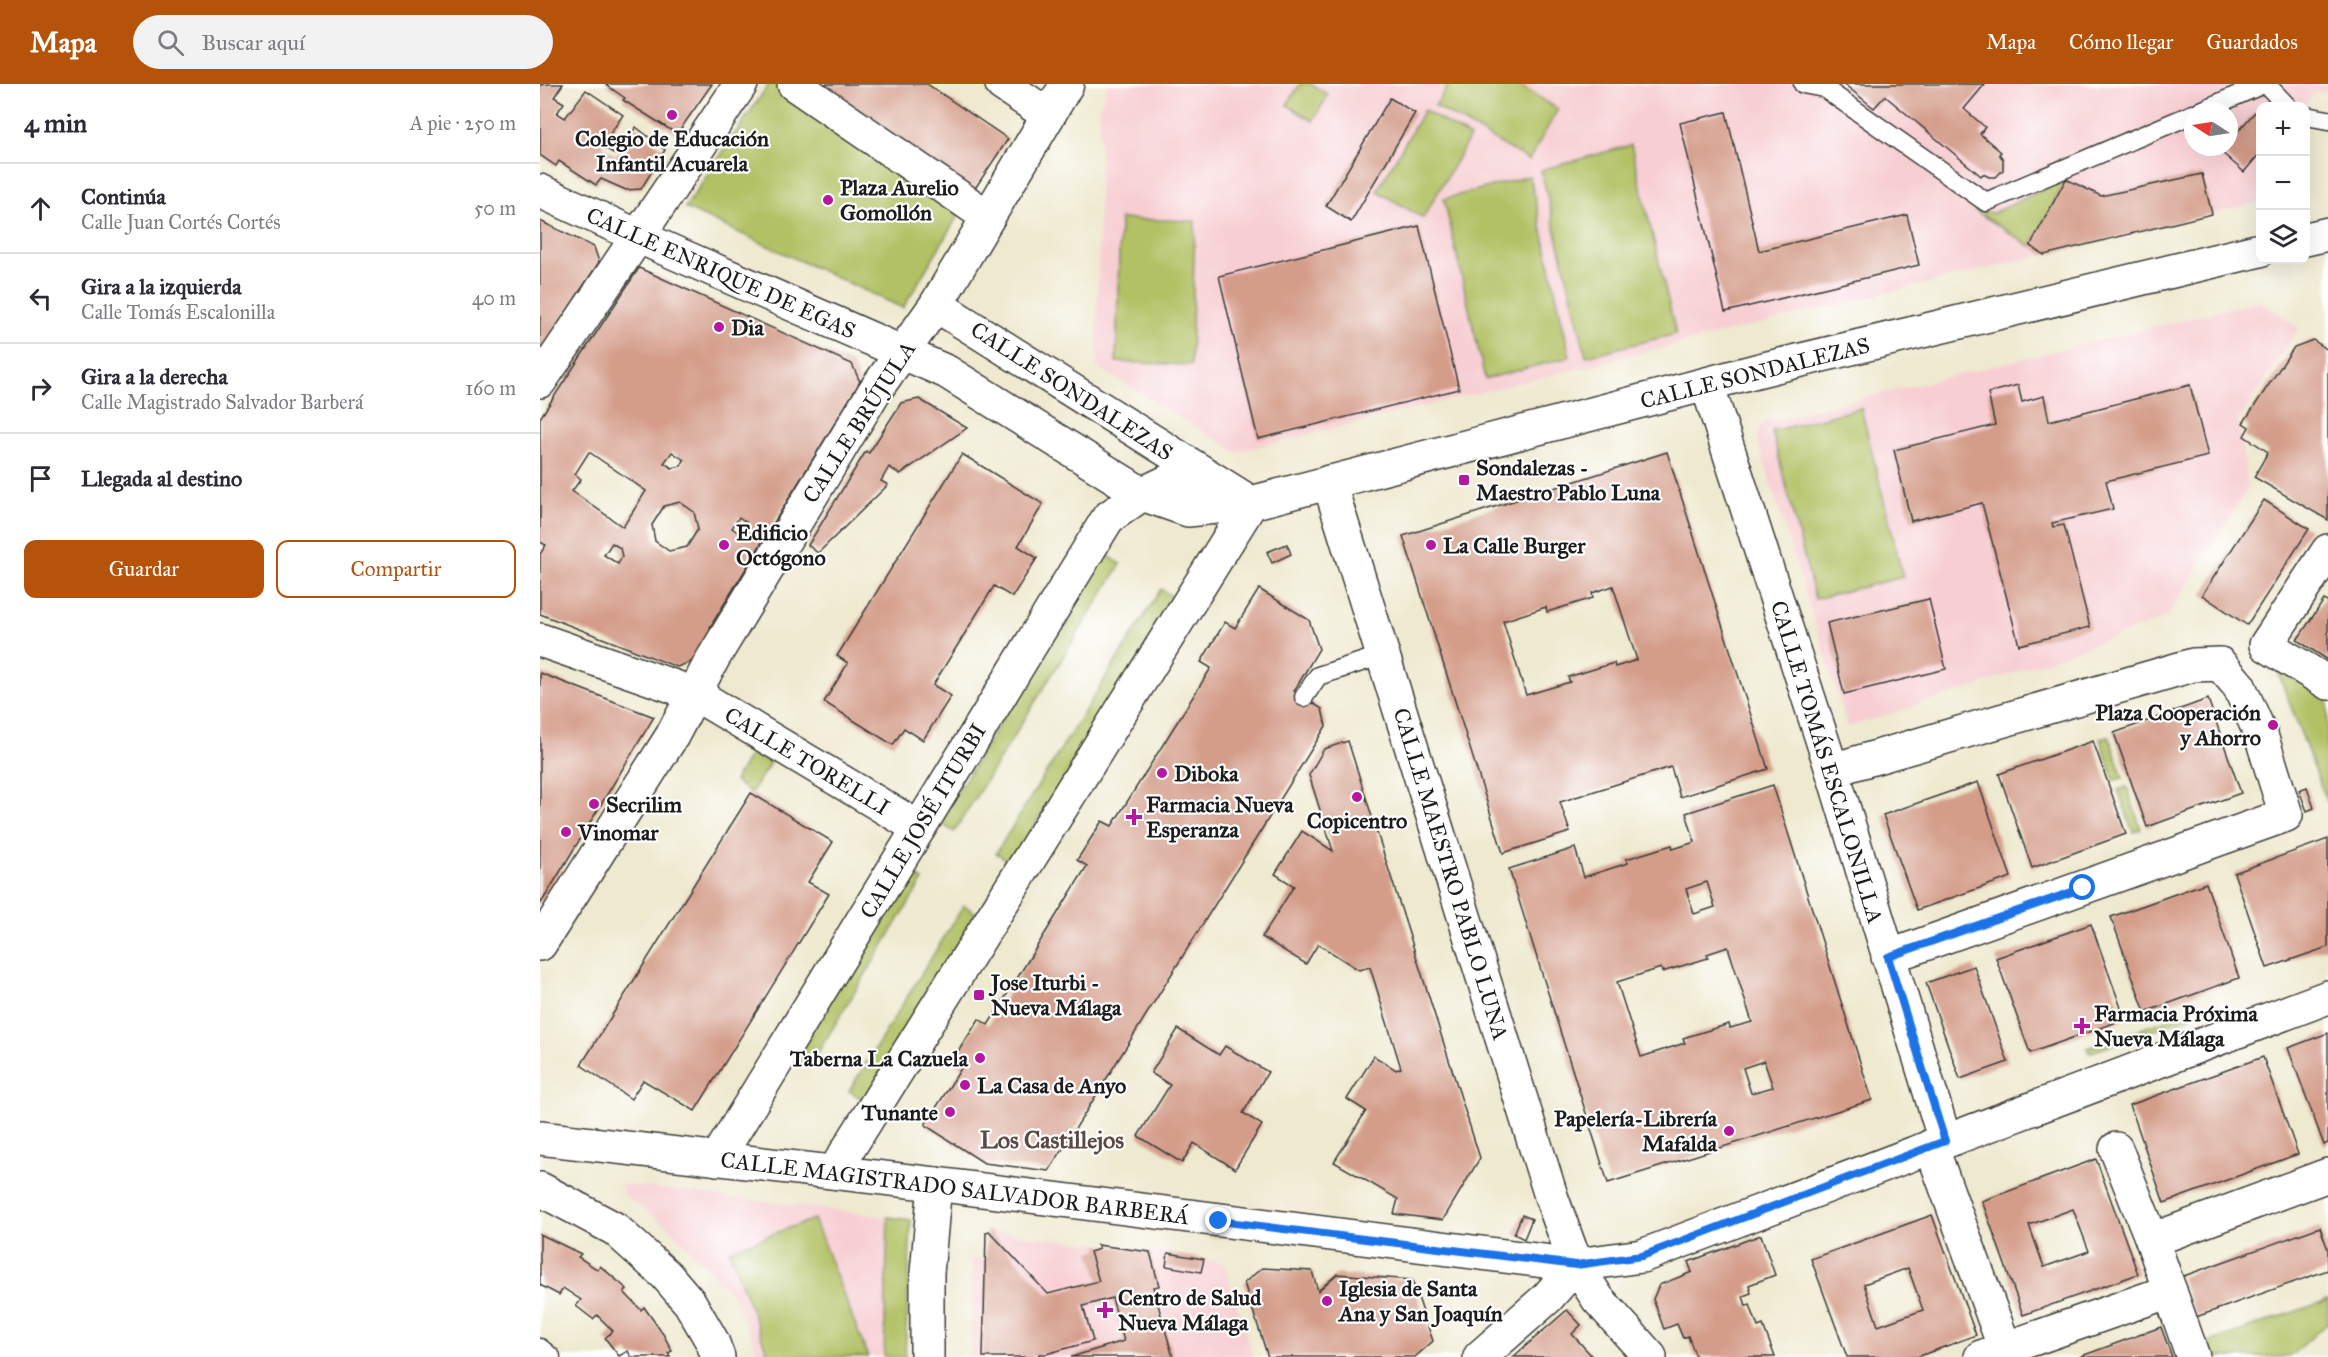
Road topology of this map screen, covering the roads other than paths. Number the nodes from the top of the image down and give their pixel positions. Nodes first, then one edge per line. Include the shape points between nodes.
1 (741, 84) edge
2 (794, 84) edge
3 (1002, 84) edge
4 (1067, 84) edge
5 (1803, 84) edge
6 (2264, 84) edge
7 (2222, 102) edge
8 (2283, 102) edge
9 (1048, 115) junction
10 (2184, 118) edge
11 (2310, 118) edge
12 (2328, 120) edge
13 (540, 191) edge
14 (988, 217) junction
15 (2328, 234) edge
16 (638, 236) junction
17 (2310, 238) edge
18 (2256, 251) edge
19 (936, 305) junction
20 (902, 353) junction
21 (540, 381) edge
22 (1707, 384) junction
23 (1208, 477) junction
24 (1329, 482) junction
25 (1142, 494) junction
26 (1251, 503) junction
27 (2324, 565) edge
28 (540, 640) edge
29 (1383, 655) junction
30 (2328, 683) edge
31 (694, 694) junction
32 (1304, 697) dead end
33 (1832, 770) junction
34 (919, 828) junction
35 (540, 944) edge
36 (1888, 957) junction
37 (2328, 997) edge
38 (540, 1138) edge
39 (1938, 1143) junction
40 (2116, 1149) dead end
41 (717, 1159) junction
42 (834, 1172) junction
43 (2328, 1175) edge
44 (935, 1184) junction
45 (540, 1189) edge
46 (2152, 1240) junction
47 (1576, 1265) junction
48 (2170, 1291) junction
49 (540, 1348) edge
50 (1638, 1353) edge
51 (1998, 1354) edge
52 (551, 1357) edge
53 (718, 1357) edge
54 (927, 1357) edge
55 (1480, 1357) edge
56 (2193, 1357) edge

1 - 16 street
2 - 14 street
3 - 9 street
4 - 9 street, CALLE BRÚJULA
5 - 10 lane via 1824,88 1986,202
6 - 7 lane
6 - 8 lane
9 - 14 street, CALLE BRÚJULA
11 - 12 lane
13 - 16 street, CALLE ENRIQUE DE EGAS
14 - 19 street, CALLE BRÚJULA
15 - 17 street
16 - 20 street, CALLE ENRIQUE DE EGAS
16 - 21 street
18 - 22 street, CALLE SONDALEZAS
19 - 20 street, CALLE BRÚJULA
19 - 23 street, CALLE SONDALEZAS
20 - 25 street, CALLE SONDALEZAS via 947,372
20 - 31 street, CALLE BRÚJULA via 874,392
22 - 24 street, CALLE SONDALEZAS
22 - 33 street, CALLE TOMÁS ESCALONILLA
23 - 25 street, CALLE SONDALEZAS via 1169,481
23 - 26 street, CALLE SONDALEZAS
24 - 26 street, CALLE SONDALEZAS
24 - 29 street, CALLE MAESTRO PABLO LUNA
25 - 26 street, CALLE SONDALEZAS via 1188,510
25 - 34 street, CALLE JOSÉ ITURBI via 1108,518
26 - 42 street
27 - 30 street via 2266,645
28 - 31 street, CALLE TORELLI
29 - 32 lane via 1318,676
29 - 47 street, CALLE MAESTRO PABLO LUNA via 1551,1196
31 - 34 street, CALLE TORELLI
31 - 35 street, CALLE BRÚJULA via 672,736
33 - 36 street, CALLE TOMÁS ESCALONILLA
33 - 36 street via 2193,665 2220,664 2239,686 2261,735 2286,815
34 - 41 street, CALLE JOSÉ ITURBI
36 - 39 street, CALLE TOMÁS ESCALONILLA
37 - 39 street, CALLE MAGISTRADO SALVADOR BARBERÁ
38 - 41 street, CALLE MAGISTRADO SALVADOR BARBERÁ
39 - 47 street, CALLE MAGISTRADO SALVADOR BARBERÁ via 1642,1256
39 - 51 street, CALLE TOMÁS ESCALONILLA
40 - 46 street
41 - 42 street, CALLE MAGISTRADO SALVADOR BARBERÁ
42 - 44 street, CALLE MAGISTRADO SALVADOR BARBERÁ
43 - 46 street
44 - 47 street, CALLE MAGISTRADO SALVADOR BARBERÁ
44 - 54 street via 927,1272
45 - 53 street via 615,1229 666,1275 690,1303
46 - 48 street
47 - 50 street, CALLE MAESTRO PABLO LUNA
47 - 55 street via 1547,1298
48 - 51 street
48 - 56 street
49 - 52 lane

